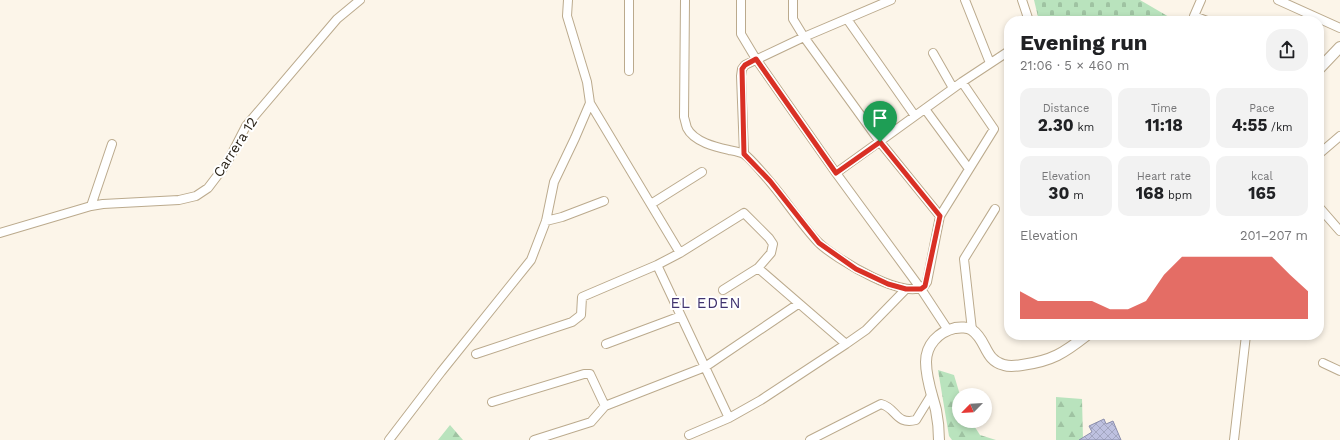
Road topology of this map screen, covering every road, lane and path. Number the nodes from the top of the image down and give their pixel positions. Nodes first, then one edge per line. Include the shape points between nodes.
1 (360, 0) edge
2 (568, 0) edge
3 (629, 0) edge
4 (685, 0) edge
5 (741, 0) edge
6 (794, 0) edge
7 (891, 0) edge
8 (965, 0) edge
9 (1022, 0) edge
10 (1200, 0) edge
11 (1278, 0) edge
12 (1027, 16) edge
13 (1194, 16) edge
14 (1313, 16) edge
15 (848, 19) junction
16 (1324, 21) edge
17 (1340, 28) edge
18 (804, 37) junction
19 (1340, 47) edge
20 (933, 53) dead end
21 (1004, 54) edge
22 (756, 59) junction
23 (990, 63) junction
24 (1324, 63) edge
25 (629, 71) dead end
26 (962, 82) junction
27 (953, 88) junction
28 (590, 103) junction
29 (924, 109) junction
30 (916, 116) junction
31 (1340, 136) edge
32 (880, 142) junction
33 (112, 144) dead end
34 (1324, 150) edge
35 (744, 154) junction
36 (969, 169) junction
37 (702, 172) dead end
38 (836, 173) junction
39 (604, 201) dead end
40 (651, 204) junction
41 (91, 206) junction
42 (995, 208) dead end
43 (1324, 212) edge
44 (940, 216) junction
45 (546, 221) junction
46 (1340, 231) edge
47 (0, 233) edge
48 (680, 253) junction
49 (657, 265) junction
50 (758, 268) junction
51 (906, 289) junction
52 (921, 289) junction
53 (723, 290) dead end
54 (798, 304) junction
55 (681, 316) junction
56 (948, 330) junction
57 (972, 330) junction
58 (1080, 340) edge
59 (1245, 340) edge
60 (606, 344) dead end
61 (846, 344) junction
62 (476, 354) dead end
63 (1323, 364) dead end
64 (705, 367) junction
65 (1340, 371) edge
66 (932, 394) junction
67 (492, 402) dead end
68 (605, 406) junction
69 (729, 418) junction
70 (689, 435) dead end
71 (816, 439) edge
72 (389, 440) edge
73 (534, 440) edge
74 (939, 440) edge
75 (1234, 440) edge

1 - 41 street, Carrera 12 via 336,19 246,126 228,163 208,188 196,196 179,200
2 - 28 street via 567,16 587,82
3 - 25 street
4 - 35 street via 684,117 688,130 698,140
5 - 22 street via 741,34
6 - 18 street via 793,19
7 - 15 street
8 - 23 street
9 - 12 street
10 - 13 street
11 - 14 street
15 - 18 street
15 - 30 street
16 - 17 street
18 - 22 street
18 - 32 street
19 - 24 street
20 - 27 street
21 - 23 street
22 - 35 street via 742,69
22 - 38 street
23 - 26 street
26 - 27 street
26 - 36 street via 994,129
27 - 29 street
28 - 40 street
28 - 45 street via 554,182
29 - 30 street
29 - 36 street
30 - 32 street
31 - 34 street
32 - 38 street
32 - 44 street
33 - 41 street
35 - 51 street via 770,181 819,243 856,269 888,284
36 - 44 street
37 - 40 street
38 - 52 street
39 - 45 street
40 - 48 street
41 - 47 street, Carrera 12
42 - 57 street via 964,259
43 - 46 street
44 - 52 street via 927,282
45 - 72 street via 531,260
48 - 49 street
48 - 50 street via 744,213 773,244 771,253
49 - 55 street
49 - 62 street via 582,297 581,315 572,322
50 - 53 street
50 - 54 street
51 - 52 street
51 - 61 street via 866,330
52 - 56 street
54 - 61 street
54 - 64 street
55 - 60 street
55 - 64 street
56 - 57 street via 961,327
56 - 66 street via 935,338 926,360 926,376
57 - 58 street via 993,360 1012,366 1035,364 1051,359
59 - 75 street
61 - 69 street
63 - 65 street
64 - 68 street
64 - 69 street
66 - 71 street via 916,420 902,421 888,406 881,404
66 - 74 street
67 - 68 street via 590,374
68 - 73 street via 591,422
69 - 70 street

